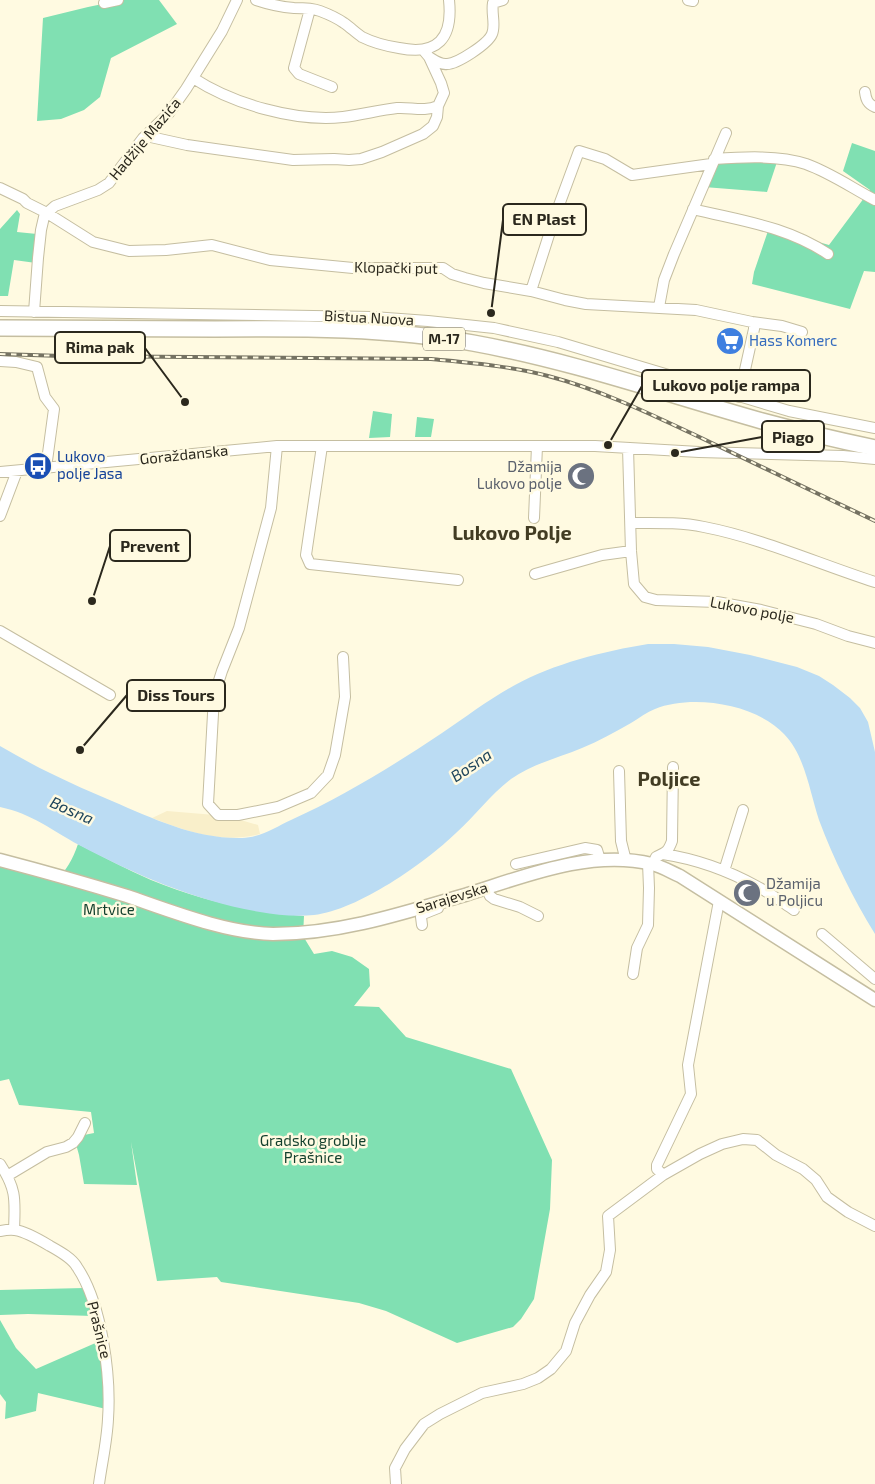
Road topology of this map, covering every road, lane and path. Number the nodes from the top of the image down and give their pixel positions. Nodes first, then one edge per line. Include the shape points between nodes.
1 (118, 0) edge
2 (237, 0) edge
3 (256, 0) edge
4 (449, 0) edge
5 (503, 0) edge
6 (104, 3) dead end
7 (310, 8) junction
8 (426, 54) junction
9 (193, 78) junction
10 (332, 87) dead end
11 (865, 92) dead end
12 (438, 106) junction
13 (875, 107) edge
14 (726, 133) dead end
15 (146, 136) junction
16 (713, 162) junction
17 (0, 188) edge
18 (875, 200) edge
19 (693, 209) junction
20 (47, 213) junction
21 (828, 254) dead end
22 (531, 291) junction
23 (659, 308) junction
24 (0, 311) edge
25 (34, 312) junction
26 (754, 322) junction
27 (0, 328) edge
28 (802, 332) dead end
29 (0, 361) edge
30 (739, 397) junction
31 (875, 428) edge
32 (277, 446) junction
33 (322, 446) junction
34 (537, 446) junction
35 (628, 448) junction
36 (875, 448) edge
37 (875, 459) edge
38 (46, 468) junction
39 (17, 470) junction
40 (0, 472) edge
41 (0, 516) edge
42 (534, 518) dead end
43 (631, 523) junction
44 (631, 551) junction
45 (535, 574) dead end
46 (458, 580) dead end
47 (875, 582) edge
48 (0, 631) edge
49 (875, 644) edge
50 (344, 657) dead end
51 (110, 695) dead end
52 (673, 768) dead end
53 (619, 771) dead end
54 (743, 810) dead end
55 (663, 854) junction
56 (0, 860) edge
57 (600, 860) junction
58 (626, 861) junction
59 (516, 864) dead end
60 (651, 864) junction
61 (724, 870) junction
62 (486, 888) junction
63 (719, 901) junction
64 (438, 903) junction
65 (794, 910) dead end
66 (538, 916) dead end
67 (422, 925) dead end
68 (822, 934) dead end
69 (633, 974) dead end
70 (875, 979) edge
71 (875, 1000) edge
72 (84, 1123) dead end
73 (0, 1164) edge
74 (663, 1175) junction
75 (8, 1176) junction
76 (875, 1226) edge
77 (14, 1230) junction
78 (0, 1231) edge
79 (99, 1484) edge
80 (396, 1484) edge

1 - 6 street
2 - 9 street, Hadžije Mazića
3 - 7 street via 292,8
4 - 8 street via 450,23 443,39
5 - 8 street via 493,3 494,24 489,40 457,62 445,65
7 - 8 street via 331,16 375,43
7 - 10 street via 294,68 299,74
8 - 12 street via 444,93
9 - 12 street via 234,99 306,117 343,117
9 - 15 street, Hadžije Mazića via 169,113
11 - 13 street via 869,104
12 - 15 street via 433,126 423,134 382,152 349,160 293,160
14 - 16 street
15 - 20 street, Hadžije Mazića via 109,182 98,190 55,206
16 - 18 street via 796,161 820,170
16 - 19 street
16 - 22 street via 632,175 605,159 579,151
17 - 20 street, Klopački put
19 - 21 street via 770,227
19 - 23 street via 664,280
20 - 22 street, Klopački put via 93,242 129,250 212,245 270,260 353,268 443,268 452,274 484,283
20 - 25 street via 40,230
22 - 23 street, Klopački put via 586,304
23 - 26 street, Klopački put via 696,310
24 - 25 street, Bistua Nuova
25 - 30 street, Bistua Nuova via 374,317 494,328 558,342
26 - 28 street, Klopački put
26 - 30 street
27 - 36 highway, M-17 via 301,329 388,333 473,342 552,360 762,421
29 - 38 street via 37,367 45,397 54,409
30 - 31 street, Bistua Nuova via 789,411
32 - 33 street, Goraždanska
32 - 38 street, Goraždanska
32 - 50 street via 271,508 239,628 214,696 208,804 218,815 238,816 278,807 311,793 328,775 335,755 344,697
33 - 34 street, Goraždanska
33 - 46 street via 306,555 310,564
34 - 35 street, Goraždanska
34 - 42 street
35 - 37 street, Goraždanska
35 - 43 street, Lukovo polje
38 - 39 street, Goraždanska
39 - 40 street, Goraždanska
39 - 41 street
43 - 44 street, Lukovo polje
43 - 47 street via 682,523 705,527
44 - 45 street via 602,555
44 - 49 street, Lukovo polje via 634,584 645,597 717,602 761,610
48 - 51 street
52 - 55 street via 672,841
53 - 58 street via 621,841
54 - 61 street
55 - 60 street
55 - 61 street
56 - 64 main road, Sarajevska via 204,921 272,934 353,926
57 - 58 main road, Sarajevska
57 - 59 street via 598,850 585,848
57 - 62 main road, Sarajevska via 551,869
58 - 60 main road, Sarajevska
60 - 63 main road, Sarajevska via 680,876
60 - 69 street via 648,925 637,948
61 - 65 street via 759,887
62 - 64 main road, Sarajevska
62 - 66 street via 494,899
63 - 71 main road, Sarajevska
63 - 74 street via 688,1066 691,1094 657,1165
64 - 67 street via 438,908 423,914
68 - 70 street
72 - 75 street via 73,1143 47,1152
73 - 75 street
74 - 76 street via 722,1144 743,1139 757,1140 776,1155 803,1169 828,1197 848,1212
74 - 80 street via 608,1216 610,1250 606,1272 575,1322 566,1351 551,1369 523,1384 482,1393 424,1424 395,1468
75 - 77 street via 15,1200
77 - 78 street, Prašnice
77 - 79 street, Prašnice via 38,1239 66,1257 76,1265 88,1287 108,1368 108,1420

